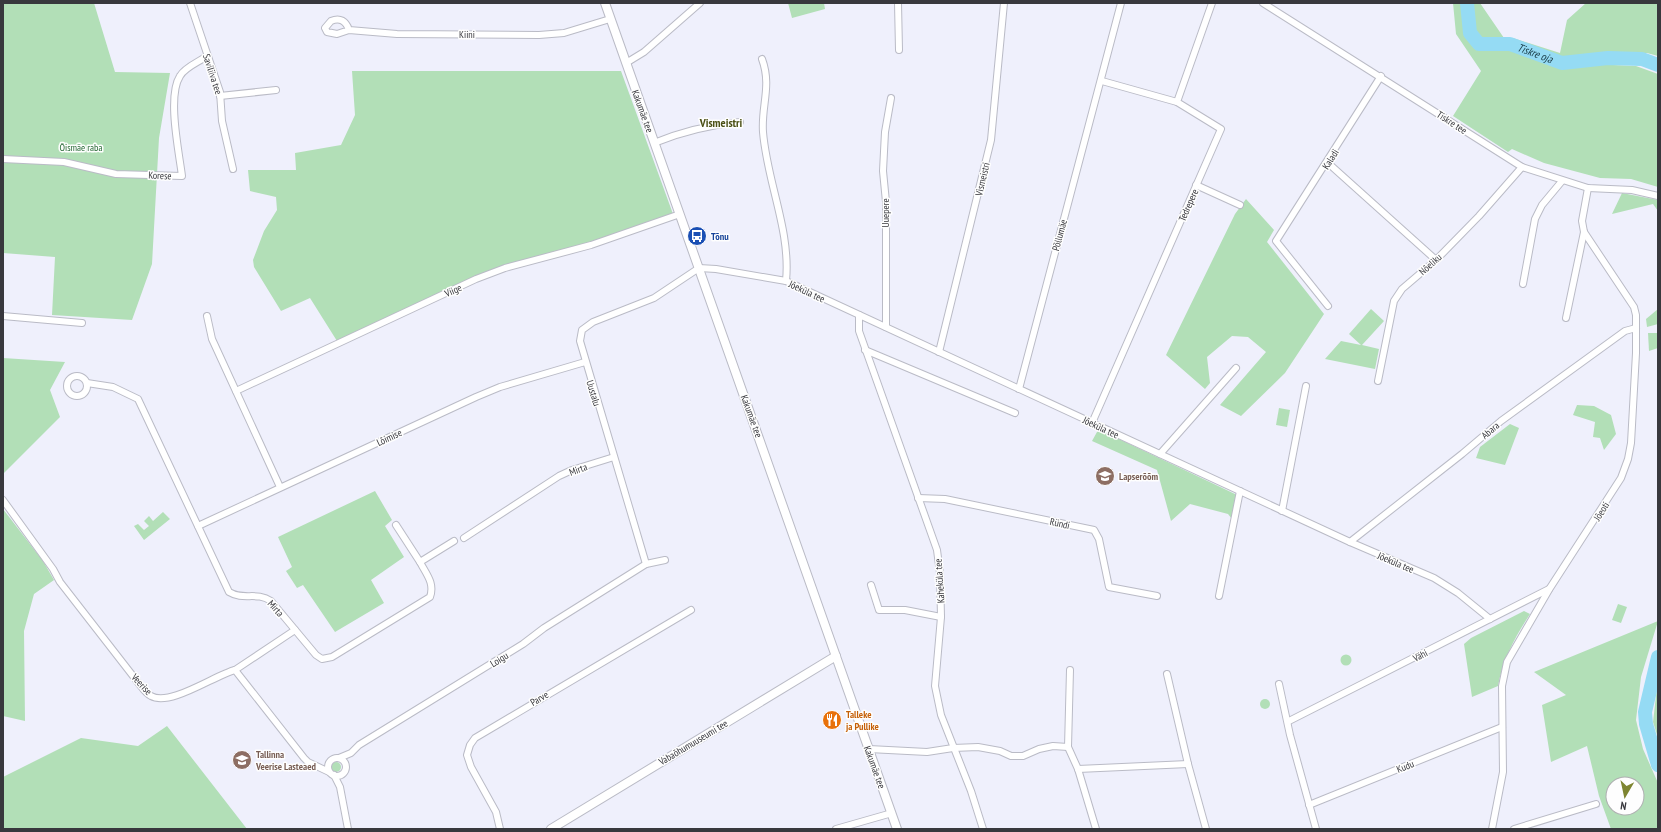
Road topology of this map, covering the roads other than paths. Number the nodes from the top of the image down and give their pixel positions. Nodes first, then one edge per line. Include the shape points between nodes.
1 (190, 3) edge
2 (605, 3) edge
3 (700, 3) edge
4 (898, 3) edge
5 (1004, 3) edge
6 (1121, 3) edge
7 (1212, 3) edge
8 (1263, 3) edge
9 (610, 19) junction
10 (350, 30) junction
11 (899, 50) dead end
12 (207, 56) junction
13 (762, 59) dead end
14 (626, 63) junction
15 (1381, 76) junction
16 (1102, 81) junction
17 (276, 90) dead end
18 (220, 96) junction
19 (891, 98) dead end
20 (1178, 102) junction
21 (740, 122) dead end
22 (654, 143) junction
23 (3, 159) edge
24 (1328, 163) junction
25 (1522, 168) junction
26 (233, 169) dead end
27 (1562, 181) junction
28 (1196, 185) junction
29 (1588, 188) junction
30 (1658, 196) edge
31 (1240, 206) dead end
32 (680, 214) junction
33 (1584, 232) junction
34 (1436, 260) junction
35 (699, 268) junction
36 (786, 281) junction
37 (1523, 284) dead end
38 (1328, 306) dead end
39 (859, 315) junction
40 (3, 316) edge
41 (207, 316) dead end
42 (1566, 318) dead end
43 (82, 322) dead end
44 (886, 327) junction
45 (1636, 328) junction
46 (866, 350) junction
47 (939, 352) junction
48 (585, 362) junction
49 (1236, 368) dead end
50 (1378, 381) dead end
51 (87, 383) dead end
52 (1306, 386) dead end
53 (1019, 389) junction
54 (236, 391) junction
55 (1015, 414) dead end
56 (1092, 423) junction
57 (1160, 454) junction
58 (614, 457) junction
59 (280, 487) junction
60 (1240, 491) junction
61 (918, 498) junction
62 (3, 500) edge
63 (1282, 511) junction
64 (396, 525) dead end
65 (198, 526) junction
66 (464, 538) dead end
67 (454, 541) dead end
68 (1350, 542) junction
69 (665, 560) dead end
70 (420, 562) junction
71 (646, 564) junction
72 (870, 585) dead end
73 (1550, 588) junction
74 (1157, 596) dead end
75 (1219, 596) dead end
76 (691, 610) dead end
77 (941, 617) junction
78 (1490, 619) junction
79 (295, 630) junction
80 (836, 656) junction
81 (235, 670) junction
82 (1070, 670) dead end
83 (1167, 674) dead end
84 (1279, 684) dead end
85 (1288, 721) junction
86 (1502, 727) junction
87 (1068, 747) junction
88 (953, 748) junction
89 (869, 749) junction
90 (351, 753) junction
91 (339, 758) junction
92 (330, 761) junction
93 (346, 764) junction
94 (1188, 764) junction
95 (316, 766) junction
96 (1078, 769) junction
97 (344, 772) junction
98 (332, 774) junction
99 (340, 787) junction
100 (1596, 804) dead end
101 (1309, 805) junction
102 (892, 813) junction
103 (348, 829) edge
104 (500, 829) edge
105 (552, 829) edge
106 (836, 829) edge
107 (897, 829) edge
108 (983, 829) edge
109 (1096, 829) edge
110 (1206, 829) edge
111 (1316, 829) edge
112 (1492, 829) edge
113 (1514, 829) edge

1 - 12 street, Saviliiva tee
2 - 9 street, Kakumäe tee
3 - 14 street via 644,52
4 - 11 street
5 - 47 street, Vismeistri via 990,140
6 - 16 street, Põllumäe
7 - 20 street
8 - 15 street, Tiskre tee
9 - 10 street, Kiini via 564,33 547,35 397,34
9 - 14 street, Kakumäe tee
10 - 10 street, Kiini via 337,34 325,30 328,22 339,19 346,23
12 - 18 street, Saviliiva tee
12 - 23 street, Korese via 184,71 175,94 174,114 182,176 116,174 64,162
13 - 36 street via 767,85 763,131 767,160 778,202 787,266
14 - 22 street, Kakumäe tee
15 - 24 street, Kaladi
15 - 25 street, Tiskre tee
16 - 20 street
16 - 53 street, Põllumäe
17 - 18 street
18 - 26 street, Saviliiva tee via 222,121
19 - 44 street, Uuepere via 885,132 884,172
20 - 28 street, Tedrepere via 1221,129
21 - 22 street via 712,124
22 - 32 street, Kakumäe tee
24 - 34 street
24 - 38 street, Kaladi via 1276,241
25 - 27 street, Tiskre tee
25 - 34 street, Nõeliku
27 - 29 street, Tiskre tee
27 - 37 street via 1542,205 1535,219
28 - 31 street
28 - 56 street, Tedrepere
29 - 30 street, Tiskre tee via 1632,190
29 - 33 street via 1582,221
32 - 35 street, Kakumäe tee
32 - 54 street, Viige via 591,245 505,268 476,279
33 - 42 street
33 - 45 street, Jõeoti via 1634,307
34 - 50 street, Nõeliku via 1402,289 1394,301
35 - 36 street, Jõeküla tee
35 - 48 street, Uustalu via 654,298 593,322 582,330 580,341
35 - 80 street, Kakumäe tee
36 - 39 street, Jõeküla tee
39 - 44 street, Jõeküla tee
39 - 46 street, Kaheküla tee via 859,331
40 - 43 street
41 - 54 street via 212,339
44 - 47 street, Jõeküla tee
45 - 68 street, Abara via 1624,331 1501,421
45 - 73 street, Jõeoti via 1631,443 1628,459 1621,478
46 - 55 street
46 - 61 street, Kaheküla tee
47 - 53 street, Jõeküla tee
48 - 58 street, Uustalu
48 - 59 street, Lõimise via 500,387
49 - 57 street
51 - 65 street, Mirta via 113,387 138,399
52 - 63 street
53 - 56 street, Jõeküla tee
54 - 59 street
56 - 57 street, Jõeküla tee
57 - 60 street, Jõeküla tee
58 - 66 street, Mirta via 559,476
58 - 71 street, Uustalu
59 - 65 street, Lõimise
60 - 63 street, Jõeküla tee
60 - 75 street
61 - 74 street, Ründi via 945,499 1094,530 1099,539 1109,587
61 - 77 street, Kaheküla tee via 937,550
62 - 81 street, Veerise via 60,582 151,696 161,699 180,695 222,673
63 - 68 street, Jõeküla tee
64 - 70 street, Mirta
65 - 79 street, Mirta via 229,592 241,597 264,596 271,600
67 - 70 street
68 - 78 street, Jõeküla tee via 1434,578 1458,593
69 - 71 street
70 - 79 street, Mirta via 432,584 430,597 332,657 322,659 316,655
71 - 90 street, Loigu via 523,644 359,745
72 - 77 street via 879,610 911,610
73 - 78 street, Vähi
73 - 86 street, Jõeoti via 1507,662 1502,686
76 - 104 street, Parve via 475,738 467,755 496,812
77 - 88 street, Kaheküla tee via 935,686 941,715
78 - 85 street, Vähi
79 - 81 street, Veerise
80 - 89 street, Kakumäe tee
80 - 105 street, Vabaõhumuuseumi tee
81 - 95 street via 304,758
82 - 87 street
83 - 94 street
84 - 85 street
85 - 101 street
86 - 101 street, Kudu
86 - 112 street, Jõeoti via 1503,772
87 - 88 street via 1053,746 1023,756 1011,756 978,747
87 - 96 street
88 - 89 street via 927,752
88 - 108 street, Kaheküla tee via 972,791
89 - 102 street, Kakumäe tee
90 - 91 street, Loigu
90 - 93 street, Loigu
91 - 92 street
91 - 93 street
92 - 95 street
92 - 98 street via 328,767
93 - 97 street
94 - 96 street
94 - 110 street
95 - 98 street
96 - 109 street
97 - 98 street via 339,776
97 - 99 street
98 - 99 street
99 - 103 street
100 - 113 street
101 - 111 street
102 - 106 street
102 - 107 street, Kakumäe tee

